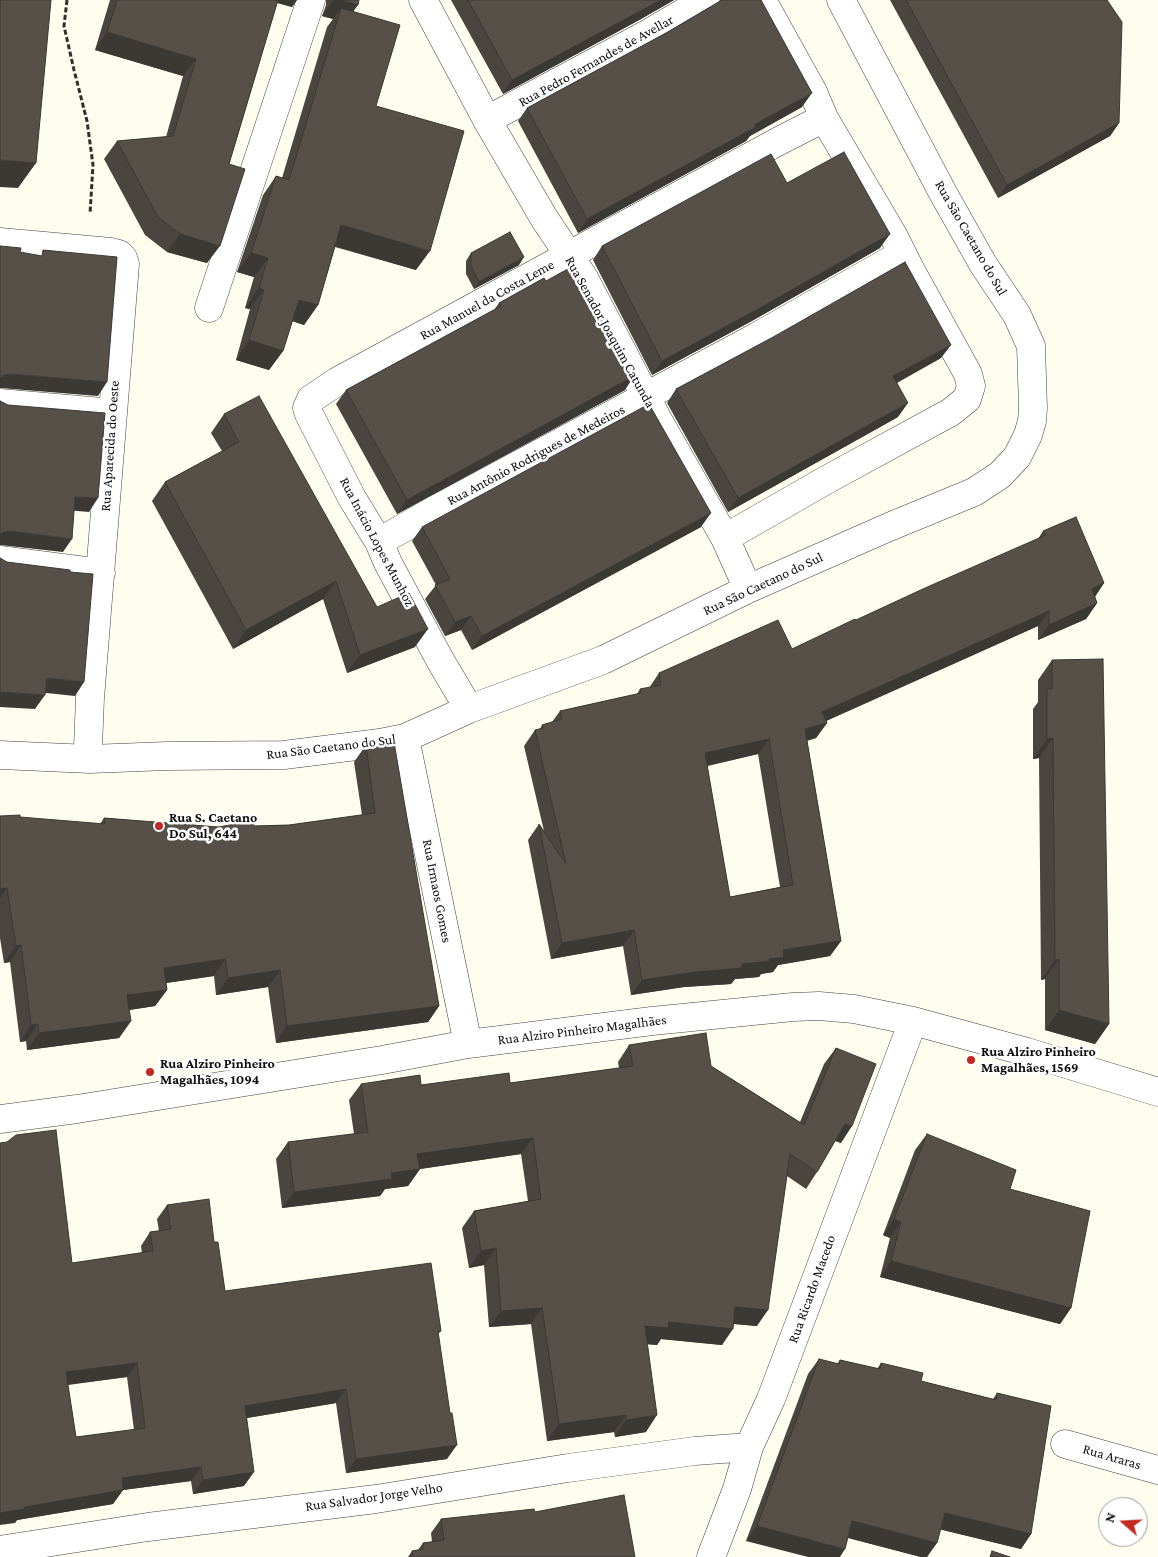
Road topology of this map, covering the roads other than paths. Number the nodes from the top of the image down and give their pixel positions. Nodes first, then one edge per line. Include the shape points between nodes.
1 (311, 0) edge
2 (423, 0) edge
3 (705, 0) edge
4 (762, 0) edge
5 (840, 0) edge
6 (824, 118) junction
7 (487, 120) junction
8 (0, 242) edge
9 (902, 254) junction
10 (568, 256) junction
11 (209, 308) dead end
12 (646, 396) junction
13 (310, 399) joint
14 (0, 403) edge
15 (113, 413) junction
16 (725, 538) junction
17 (380, 542) junction
18 (0, 560) edge
19 (101, 573) junction
20 (748, 589) junction
21 (469, 709) junction
22 (405, 738) junction
23 (0, 755) edge
24 (90, 760) junction
25 (913, 1021) junction
26 (468, 1044) junction
27 (1158, 1092) edge
28 (0, 1119) edge
29 (1065, 1444) dead end
30 (749, 1447) junction
31 (1158, 1470) edge
32 (0, 1550) edge
33 (711, 1557) edge

1 - 11 street
2 - 7 street, Rua Senador Joaquim Catunda
3 - 7 street, Rua Pedro Fernandes de Avellar
4 - 6 street
5 - 20 street, Rua São Caetano do Sul via 943,193 983,264 1017,315 1031,346 1032,421 1017,457 1000,475 974,492
6 - 9 street
6 - 10 street, Rua Manuel da Costa Leme
7 - 10 street, Rua Senador Joaquim Catunda
8 - 15 street, Rua Aparecida do Oeste via 87,249 119,254 123,258
9 - 12 street, Rua Antônio Rodrigues de Medeiros
9 - 16 street via 968,374 971,386 967,399 951,412
10 - 12 street, Rua Senador Joaquim Catunda via 584,278
10 - 13 street, Rua Manuel da Costa Leme
12 - 16 street, Rua Senador Joaquim Catunda
12 - 17 street, Rua Antônio Rodrigues de Medeiros
13 - 17 street, Rua Inácio Lopes Munhoz via 310,414 352,498
14 - 15 street
15 - 19 street, Rua Aparecida do Oeste
16 - 20 street, Rua Senador Joaquim Catunda
17 - 21 street, Rua Inácio Lopes Munhoz via 388,563
18 - 19 street
19 - 24 street, Rua Aparecida do Oeste via 90,698
20 - 21 street, Rua São Caetano do Sul via 603,660
21 - 22 street, Rua São Caetano do Sul
22 - 24 street, Rua São Caetano do Sul via 284,755
22 - 26 street, Rua Irmaos Gomes
23 - 24 street, Rua São Caetano do Sul
25 - 26 street, Rua Alziro Pinheiro Magalhães via 854,1009 793,1007
25 - 27 street, Rua Alziro Pinheiro Magalhães
25 - 30 street, Rua Ricardo Macedo via 771,1399
26 - 28 street, Rua Alziro Pinheiro Magalhães
29 - 31 street, Rua Araras
30 - 32 street, Rua Salvador Jorge Velho via 568,1468 376,1499 148,1527
30 - 33 street, Rua Ricardo Macedo

